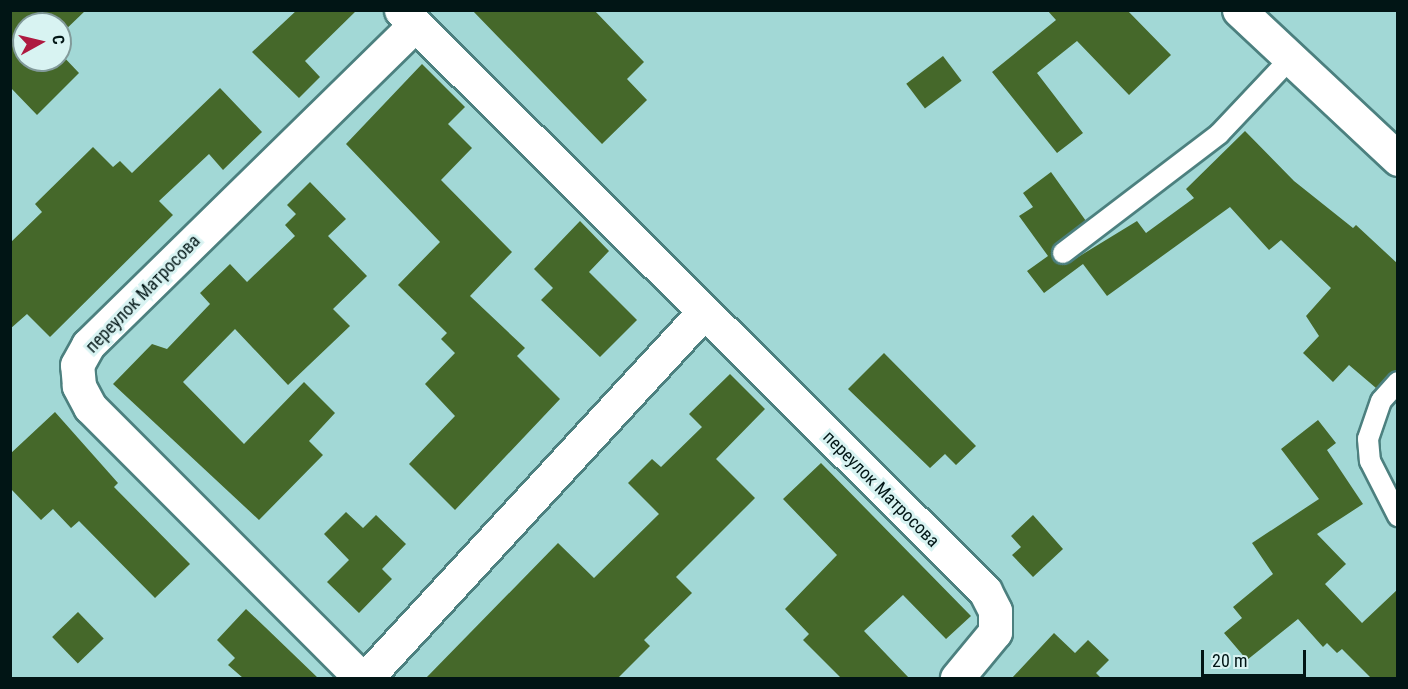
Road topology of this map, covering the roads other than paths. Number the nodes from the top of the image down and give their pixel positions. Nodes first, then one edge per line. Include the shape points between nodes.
1 (1239, 10) edge
2 (408, 18) edge
3 (1290, 59) junction
4 (1398, 159) edge
5 (1063, 253) dead end
6 (703, 314) junction
7 (1398, 382) edge
8 (1398, 516) edge
9 (361, 678) edge
10 (366, 678) edge
11 (957, 678) edge

1 - 3 street
2 - 6 street, переулок Матросова
2 - 9 street, переулок Матросова via 88,345 77,365 79,386 90,407
3 - 4 street
3 - 5 lane via 1219,135
6 - 10 street
6 - 11 street, переулок Матросова via 985,591 995,611 995,632
7 - 8 lane via 1381,401 1368,439 1374,471

